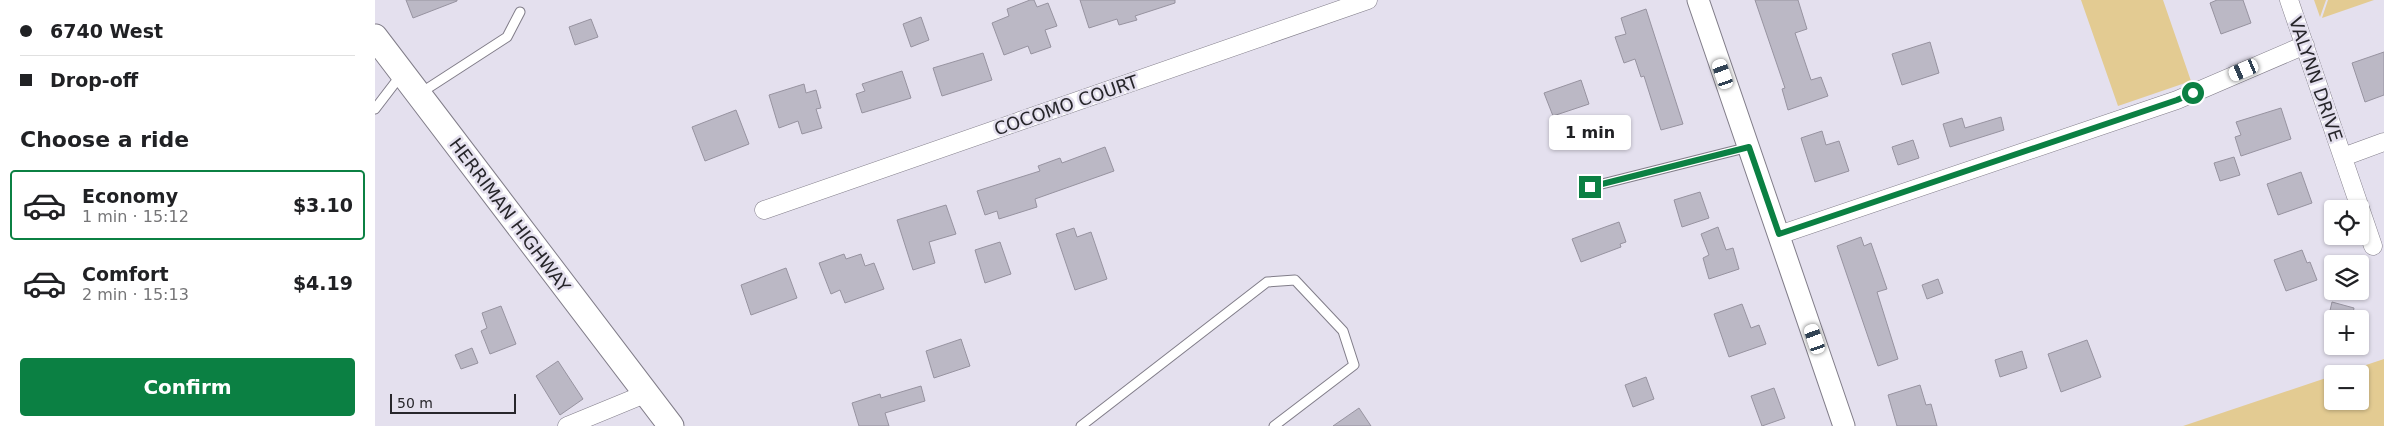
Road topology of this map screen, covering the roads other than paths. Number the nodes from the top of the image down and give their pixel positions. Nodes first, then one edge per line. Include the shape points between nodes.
1 (1367, 0) edge
2 (1698, 0) edge
3 (2289, 0) edge
4 (520, 12) dead end
5 (375, 37) edge
6 (2305, 45) junction
7 (403, 73) junction
8 (419, 94) junction
9 (375, 109) edge
10 (2384, 142) edge
11 (1749, 147) junction
12 (2343, 157) junction
13 (1590, 187) dead end
14 (764, 210) dead end
15 (1779, 234) junction
16 (2373, 246) dead end
17 (645, 394) junction
18 (567, 426) edge
19 (671, 426) edge
20 (1081, 426) edge
21 (1274, 426) edge
22 (1844, 426) edge

1 - 14 street, COCOMO COURT
2 - 11 street
3 - 6 street, VALYNN DRIVE
4 - 8 lane via 507,37
5 - 7 main road, HERRIMAN HIGHWAY
6 - 12 street, VALYNN DRIVE
6 - 15 street via 2177,100
7 - 8 main road, HERRIMAN HIGHWAY
7 - 9 lane
8 - 17 main road, HERRIMAN HIGHWAY
10 - 12 street
11 - 13 lane
11 - 15 street
12 - 16 street, VALYNN DRIVE
15 - 22 street
17 - 18 street
17 - 19 main road, HERRIMAN HIGHWAY
20 - 21 lane via 1267,282 1295,280 1343,331 1354,365

